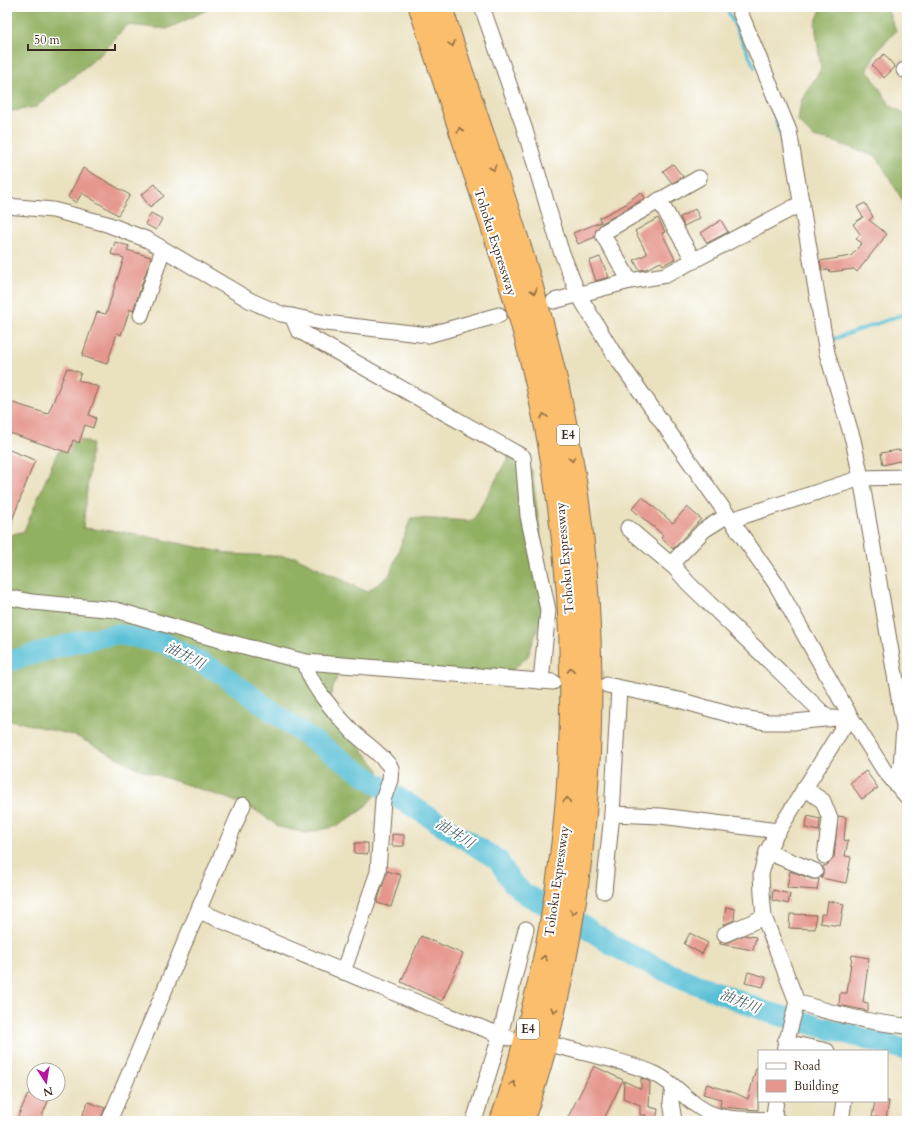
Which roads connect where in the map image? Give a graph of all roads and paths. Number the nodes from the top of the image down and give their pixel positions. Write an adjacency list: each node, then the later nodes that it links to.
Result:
1 (420, 7): 41 (highway, Tohoku Expressway / E4, one-way to 1)
2 (441, 7): 41 (highway, Tohoku Expressway / E4, one-way to 41)
3 (482, 7): 12 (street)
4 (738, 7): 7 (street)
5 (699, 178): 6 (street)
6 (659, 200): 10 (street); 11 (street)
7 (802, 203): 10 (street); 18 (street)
8 (7, 206): 9 (street)
9 (163, 249): 14 (street); 15 (street)
10 (694, 261): 11 (street)
11 (630, 281): 12 (street)
12 (578, 294): 13 (street); 19 (street)
13 (554, 302)
14 (141, 315)
15 (292, 316): 16 (street); 23 (street)
16 (499, 316)
17 (907, 477): 18 (street)
18 (861, 478): 19 (street); 26 (street)
19 (730, 517): 21 (street); 24 (street)
20 (628, 528): 21 (street)
21 (675, 568): 25 (street)
22 (7, 597): 23 (street)
23 (306, 662): 42 (street)
24 (850, 716): 25 (street); 27 (street); 28 (street)
25 (829, 719): 31 (street)
26 (905, 722): 27 (street)
27 (893, 781): 29 (street)
28 (804, 788): 32 (street); 34 (street)
29 (907, 797)
30 (243, 805): 37 (street)
31 (612, 814): 32 (street); 36 (street)
32 (778, 831): 33 (street)
33 (767, 852): 35 (street); 38 (street)
34 (825, 856)
35 (815, 871)
36 (604, 891)
37 (199, 911): 42 (street); 52 (street)
38 (764, 917): 40 (street); 43 (street)
39 (526, 929): 45 (street)
40 (725, 934)
41 (558, 940): 54 (highway, Tohoku Expressway / E4, one-way to 41); 55 (highway, Tohoku Expressway / E4, one-way to 55)
42 (343, 972): 45 (street)
43 (795, 1008): 44 (street); 46 (street)
44 (907, 1026)
45 (505, 1037): 53 (street)
46 (785, 1043): 48 (street)
47 (558, 1046): 49 (street)
48 (822, 1050)
49 (673, 1087): 56 (street); 57 (street)
50 (776, 1102): 57 (street)
51 (844, 1102): 58 (street)
52 (109, 1121)
53 (474, 1121)
54 (501, 1121)
55 (522, 1121)
56 (674, 1121)
57 (775, 1121)
58 (841, 1121)

